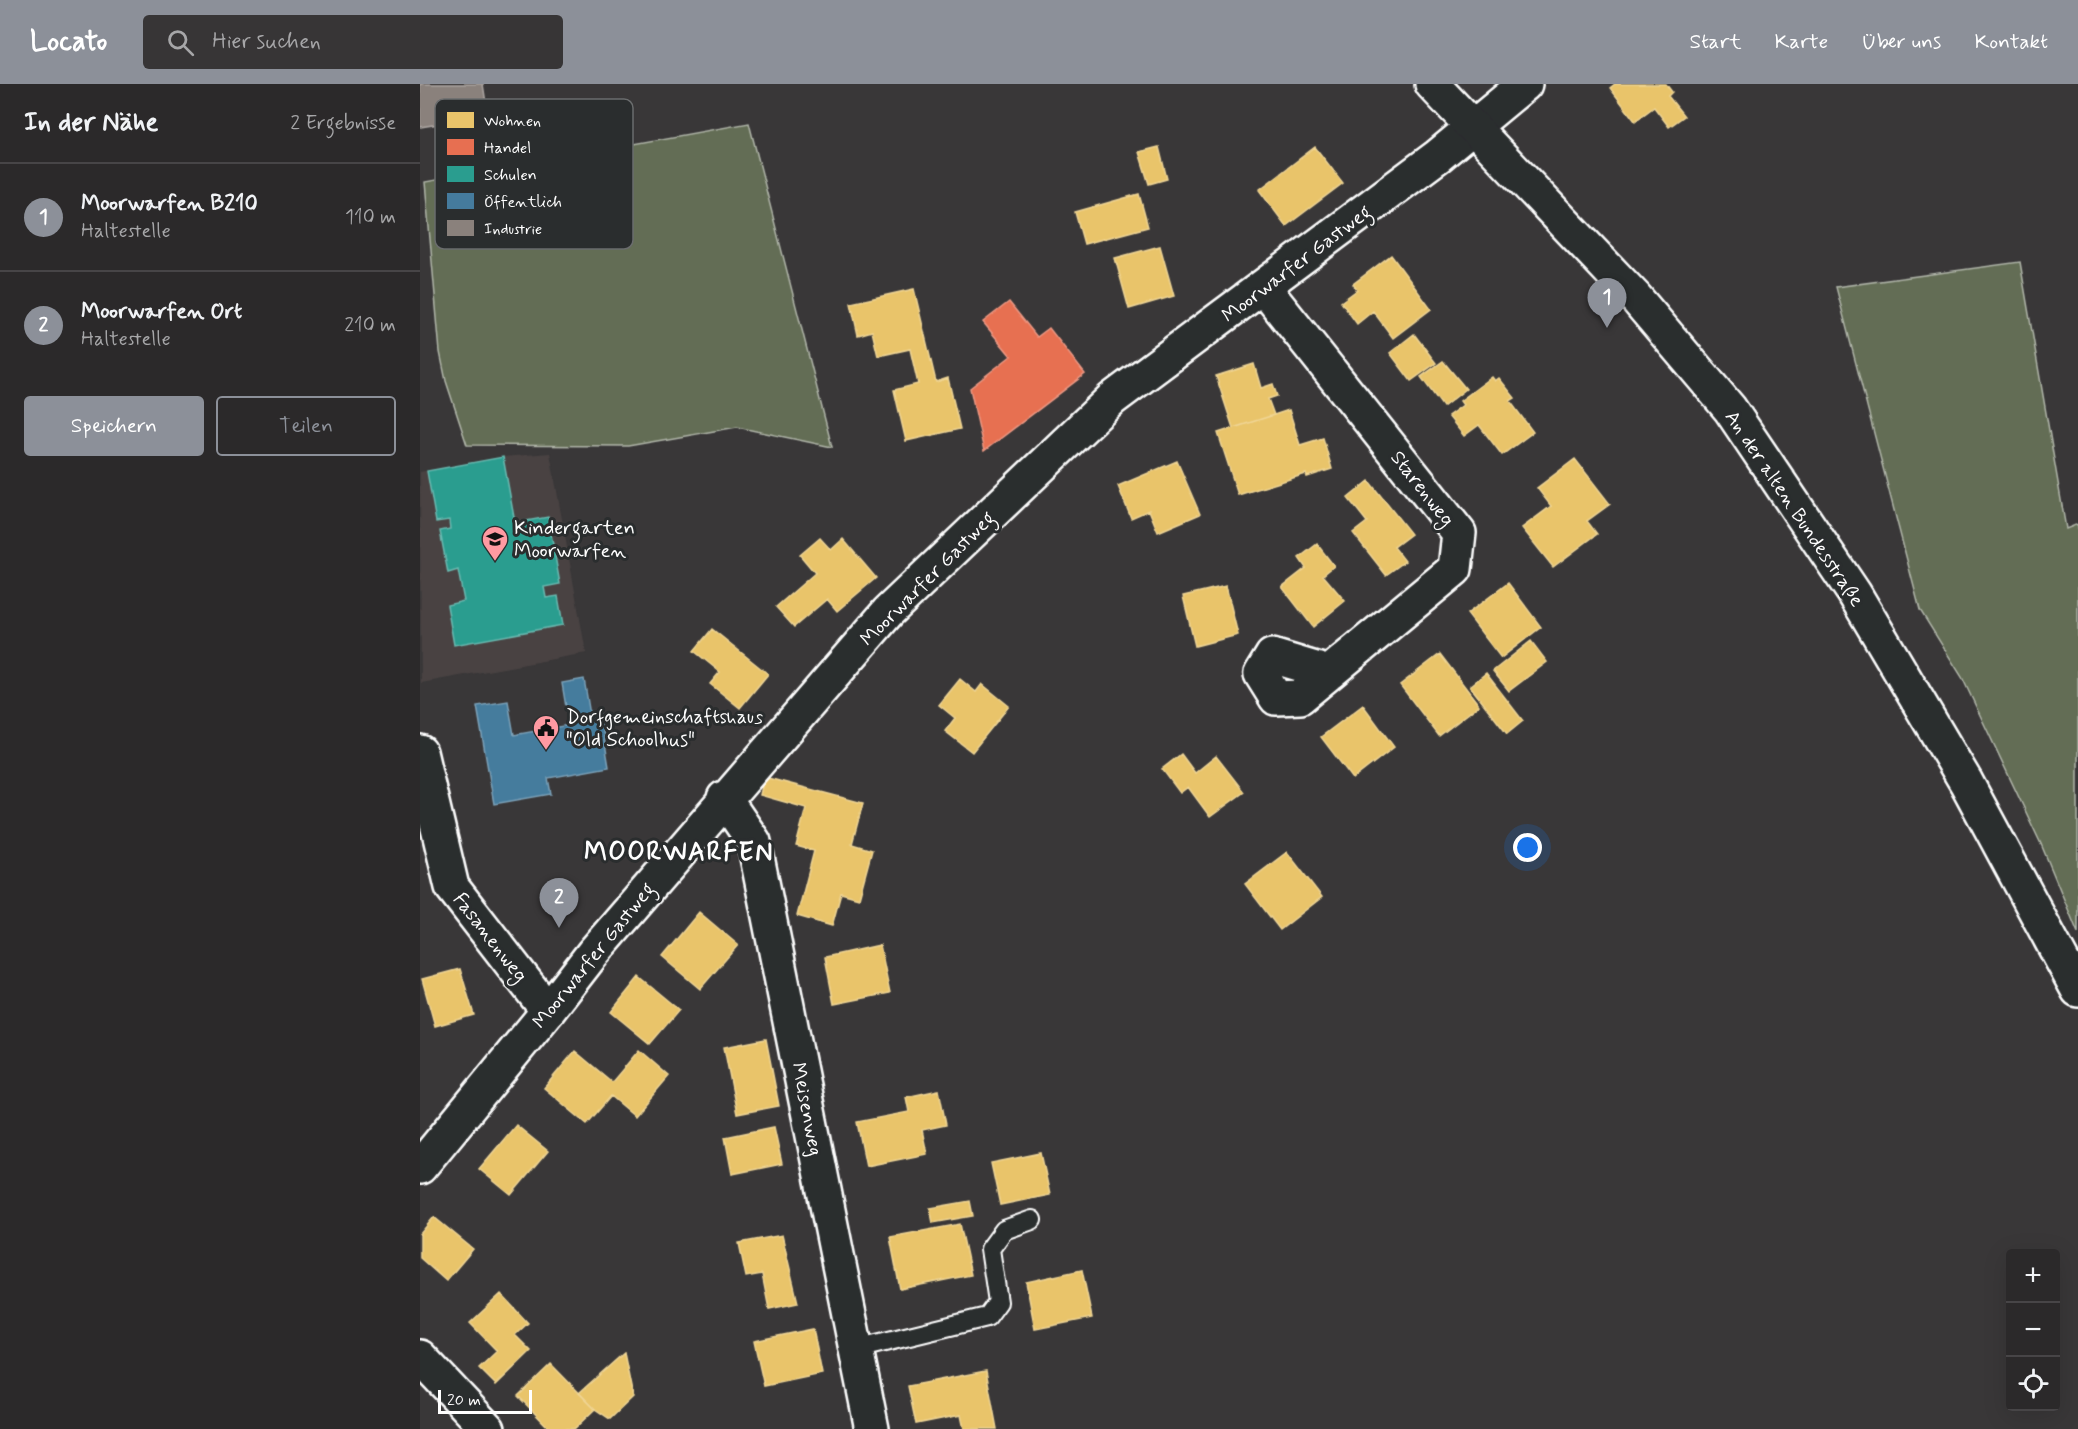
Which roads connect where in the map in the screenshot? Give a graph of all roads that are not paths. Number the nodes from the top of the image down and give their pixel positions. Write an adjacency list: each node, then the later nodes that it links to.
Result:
1 (1432, 84): 3 (street, An der alten Bundesstraße)
2 (1525, 84): 3 (street, Moorwarfer Gastweg)
3 (1474, 126): 4 (street, Moorwarfer Gastweg); 8 (street, An der alten Bundesstraße)
4 (1264, 288): 5 (street, Starenweg); 7 (street, Moorwarfer Gastweg)
5 (1329, 673)
6 (420, 752): 9 (street, Fasanenweg)
7 (724, 798): 9 (street, Moorwarfer Gastweg); 12 (street, Meisenweg)
8 (2076, 983)
9 (548, 1011): 10 (street, Moorwarfer Gastweg)
10 (420, 1167)
11 (1032, 1220): 12 (lane)
12 (856, 1349): 15 (street, Meisenweg)
13 (420, 1356): 14 (street)
14 (488, 1429)
15 (872, 1429)

